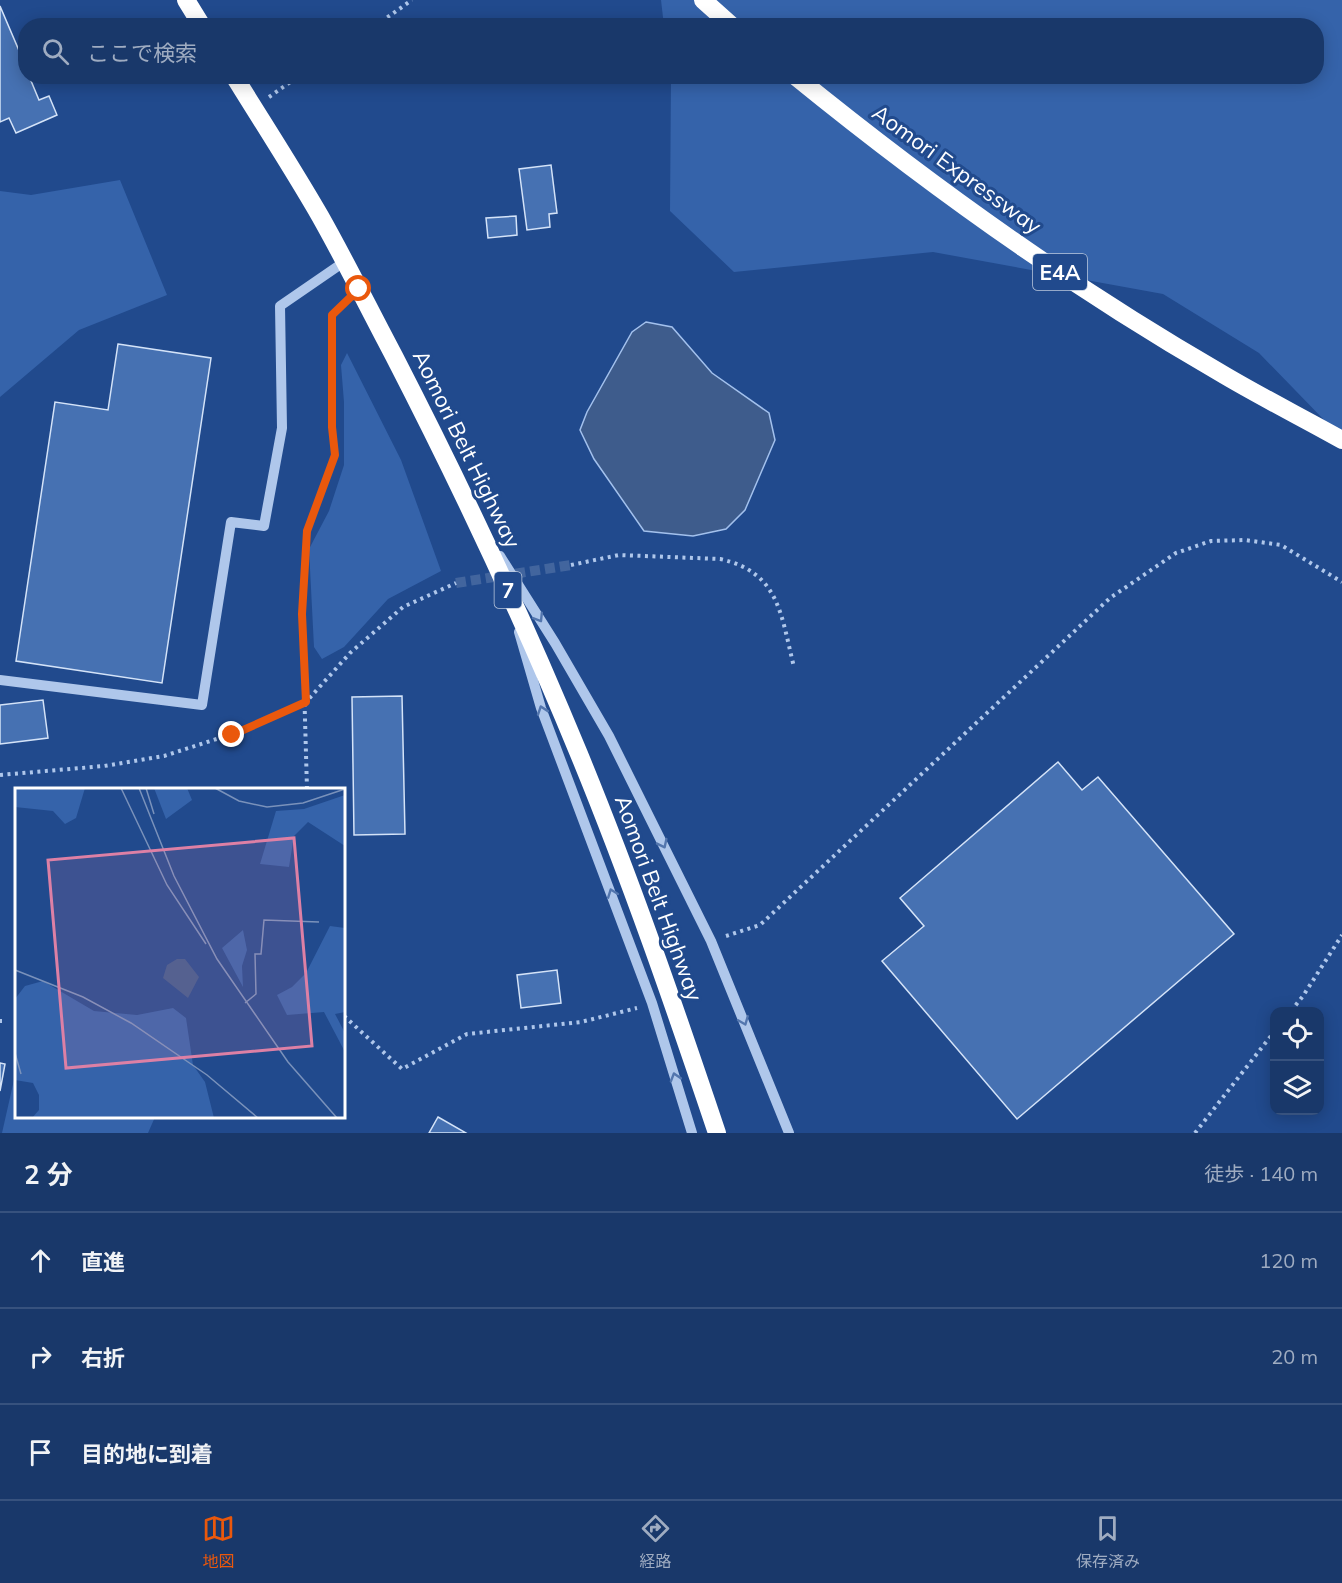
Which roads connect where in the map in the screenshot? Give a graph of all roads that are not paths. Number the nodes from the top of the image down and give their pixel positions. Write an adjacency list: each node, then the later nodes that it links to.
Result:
1 (186, 0): 3 (highway)
2 (703, 0): 4 (highway)
3 (197, 18)
4 (723, 18)
5 (239, 84): 7 (highway, Aomori Belt Highway / 7)
6 (805, 84): 8 (highway, Aomori Expressway / E4A)
7 (344, 262): 9 (highway, Aomori Belt Highway / 7); 11 (street)
8 (1342, 440)
9 (474, 515): 10 (highway, Aomori Belt Highway / 7); 14 (street, one-way to 14)
10 (503, 577): 12 (street, one-way to 10); 13 (highway, Aomori Belt Highway / 7)
11 (0, 680)
12 (692, 1133)
13 (717, 1133)
14 (789, 1133)

